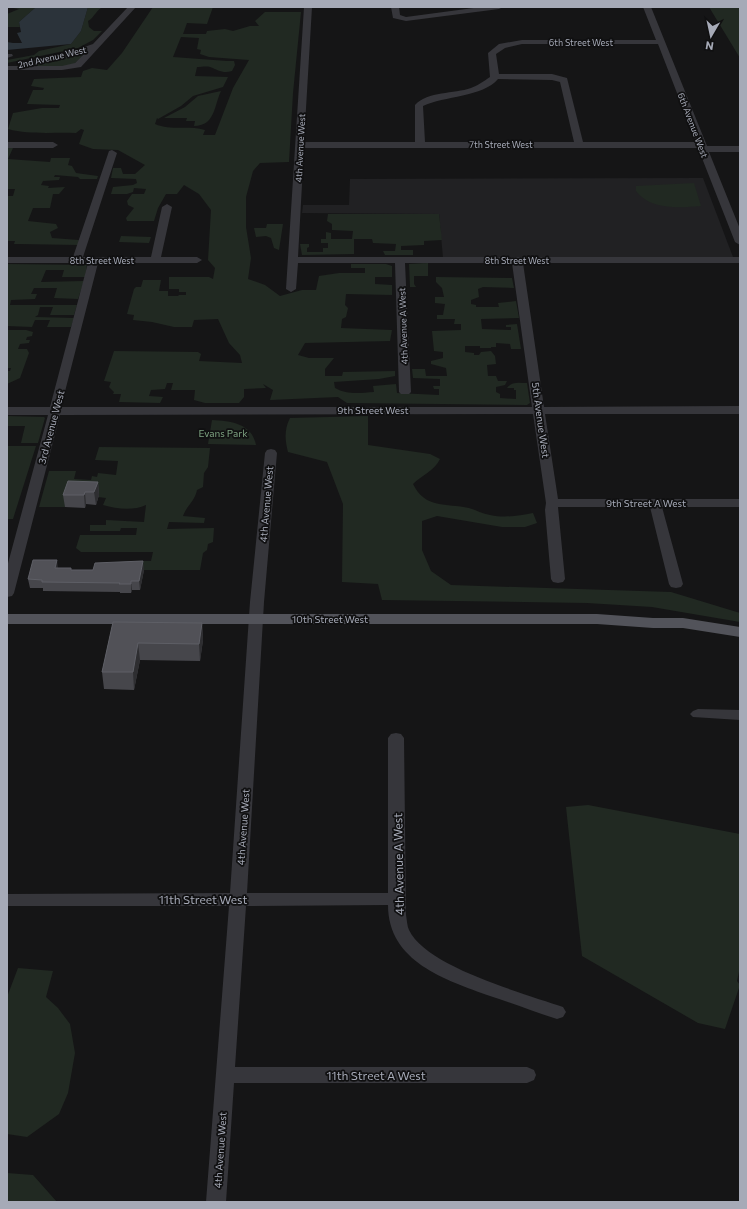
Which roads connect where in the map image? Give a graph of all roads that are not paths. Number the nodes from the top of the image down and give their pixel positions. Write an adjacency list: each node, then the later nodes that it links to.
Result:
1 (132, 7): 7 (street)
2 (308, 7): 14 (street, 4th Avenue West)
3 (395, 7): 4 (street)
4 (499, 7)
5 (647, 7): 6 (street, 6th Avenue West)
6 (661, 42): 9 (street, 6th Street West); 15 (street, 6th Avenue West)
7 (96, 45): 8 (street, 2nd Avenue West); 8 (street)
8 (7, 68)
9 (495, 76): 10 (street); 11 (street)
10 (420, 144): 11 (street, 7th Street West); 14 (street, 7th Street West)
11 (579, 144): 15 (street, 7th Street West)
12 (7, 145): 13 (street)
13 (53, 145)
14 (300, 145): 25 (street, 4th Avenue West)
15 (702, 147): 16 (street, 7th Street West); 19 (street, 6th Avenue West)
16 (740, 149)
17 (112, 153): 21 (street)
18 (166, 207): 23 (street)
19 (740, 242)
20 (7, 260): 21 (street, 8th Street West)
21 (77, 260): 22 (street, 8th Street West)
22 (94, 260): 23 (street, 8th Street West); 34 (street, 3rd Avenue West)
23 (156, 260): 24 (street, 8th Street West)
24 (197, 260)
25 (294, 260): 26 (street, 8th Street West); 29 (street, 4th Avenue West)
26 (400, 260): 27 (street, 8th Street West); 30 (street, 4th Avenue A West)
27 (517, 260): 28 (street, 8th Street West); 31 (street, 5th Avenue West)
28 (740, 260)
29 (291, 289)
30 (405, 392)
31 (540, 410): 32 (street, 9th Street West); 34 (street, 9th Street West); 36 (street, 5th Avenue West)
32 (740, 410)
33 (7, 411): 34 (street, 9th Street West)
34 (56, 411): 41 (street, 3rd Avenue West)
35 (271, 453): 43 (street, 4th Avenue West)
36 (552, 503): 37 (street, 9th Street A West); 39 (street, 5th Avenue West)
37 (655, 503): 38 (street, 9th Street A West); 40 (street)
38 (740, 503)
39 (558, 579)
40 (676, 584)
41 (7, 593)
42 (7, 619): 43 (main road, 10th Street West)
43 (256, 619): 44 (main road, 10th Street West); 50 (street, 4th Avenue West)
44 (653, 623): 45 (main road, 10th Street West); 46 (main road, 10th Street West)
45 (740, 632)
46 (740, 643)
47 (698, 714): 48 (street)
48 (740, 715)
49 (396, 738): 51 (street, 4th Avenue A West)
50 (238, 899): 51 (street, 11th Street West); 52 (street, 11th Street West); 55 (street, 4th Avenue West)
51 (398, 899): 53 (street, 4th Avenue A West)
52 (7, 900)
53 (557, 1012)
54 (527, 1074): 55 (street, 11th Street A West)
55 (225, 1075): 56 (street, 4th Avenue West)
56 (216, 1202)

